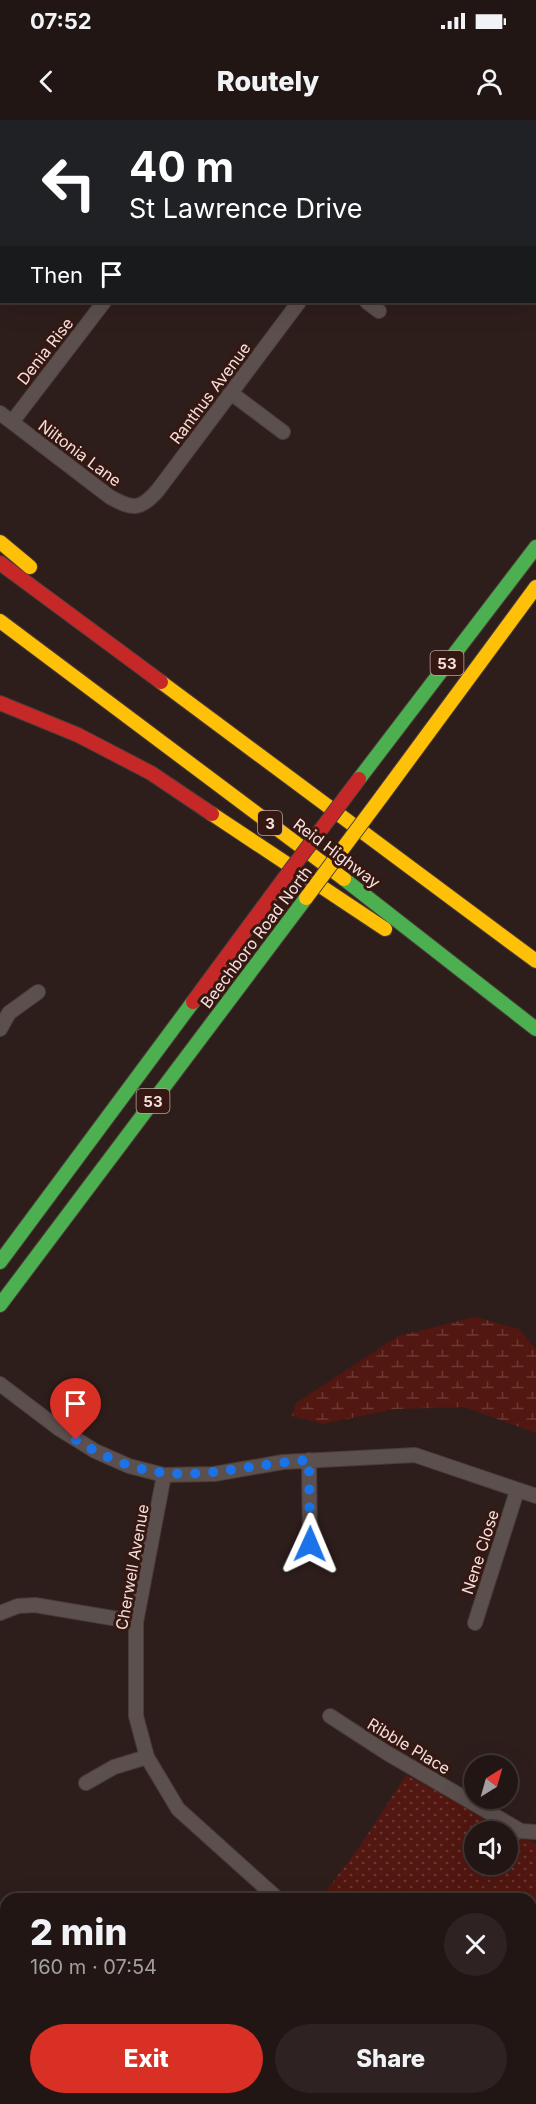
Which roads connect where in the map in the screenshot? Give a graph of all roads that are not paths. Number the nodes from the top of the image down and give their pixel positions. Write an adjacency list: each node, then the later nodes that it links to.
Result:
1 (103, 303): 7 (street, Denia Rise)
2 (298, 303): 5 (street, Ranthus Avenue)
3 (368, 303): 4 (street)
4 (379, 311)
5 (231, 393): 8 (street); 9 (street, Ranthus Avenue)
6 (0, 413): 7 (street, Niltonia Lane)
7 (12, 422): 9 (street, Niltonia Lane)
8 (283, 432)
9 (146, 504)
10 (0, 542): 16 (main road)
11 (536, 547): 22 (main road, Beechboro Road North / 53, bridge)
12 (0, 562): 16 (main road, Reid Highway)
13 (536, 587): 23 (main road, Beechboro Road North / 53, bridge)
14 (0, 621): 20 (main road, Reid Highway / 3)
15 (0, 703): 21 (main road)
16 (241, 742): 17 (main road, Reid Highway)
17 (536, 961)
18 (38, 992): 19 (street)
19 (0, 1029)
20 (536, 1029)
21 (536, 1036)
22 (0, 1262)
23 (0, 1305)
24 (0, 1384): 26 (street)
25 (309, 1460): 26 (street); 27 (street); 29 (street)
26 (164, 1475): 31 (street, Cherwell Avenue)
27 (517, 1491): 28 (street); 32 (street, Nene Close)
28 (536, 1496)
29 (310, 1544)
30 (0, 1613): 31 (street)
31 (136, 1622): 34 (street, Cherwell Avenue)
32 (475, 1623)
33 (330, 1716): 36 (street, Ribble Place)
34 (147, 1757): 35 (street); 37 (street, Cherwell Avenue)
35 (86, 1783)
36 (536, 1832)
37 (268, 1893)

